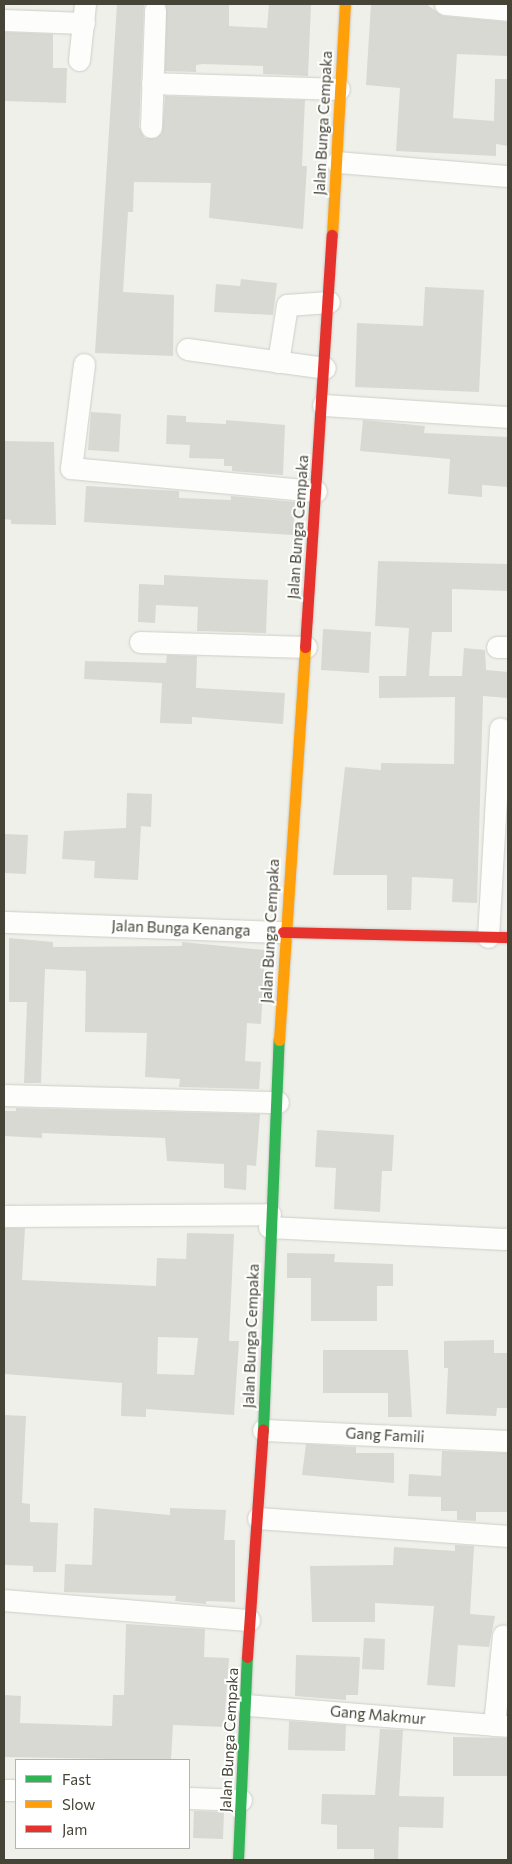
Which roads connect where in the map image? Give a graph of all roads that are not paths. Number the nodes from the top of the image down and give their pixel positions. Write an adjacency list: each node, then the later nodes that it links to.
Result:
1 (345, 4): 9 (street, Jalan Bunga Cempaka)
2 (445, 4): 4 (street)
3 (155, 10): 8 (street)
4 (508, 10)
5 (84, 13): 6 (street); 7 (street)
6 (4, 20)
7 (80, 60)
8 (152, 83): 9 (street); 10 (street)
9 (340, 89): 11 (street, Jalan Bunga Cempaka)
10 (150, 127)
11 (337, 162): 12 (street); 13 (street, Jalan Bunga Cempaka)
12 (508, 176)
13 (329, 302): 15 (street); 17 (street, Jalan Bunga Cempaka)
14 (187, 349): 15 (street)
15 (278, 362): 17 (street)
16 (84, 364): 20 (street)
17 (325, 368): 18 (street, Jalan Bunga Cempaka)
18 (323, 405): 19 (street); 20 (street, Jalan Bunga Cempaka)
19 (508, 417)
20 (316, 491): 22 (street, Jalan Bunga Cempaka)
21 (140, 642): 22 (street)
22 (306, 647): 25 (street, Jalan Bunga Cempaka)
23 (500, 728): 26 (street)
24 (4, 922): 25 (street, Jalan Bunga Kenanga)
25 (283, 932): 26 (street, Jalan Bunga Kenanga); 28 (street, Jalan Bunga Cempaka)
26 (498, 937)
27 (4, 1095): 28 (street)
28 (278, 1102): 30 (street, Jalan Bunga Cempaka)
29 (4, 1216): 30 (street)
30 (269, 1221): 31 (street); 32 (street, Jalan Bunga Cempaka)
31 (508, 1239)
32 (263, 1430): 33 (street, Gang Famili); 34 (street, Jalan Bunga Cempaka)
33 (508, 1441)
34 (258, 1518): 35 (street); 37 (street, Jalan Bunga Cempaka)
35 (508, 1536)
36 (4, 1600): 37 (street)
37 (249, 1620): 39 (street, Jalan Bunga Cempaka)
38 (503, 1635): 40 (street)
39 (247, 1705): 40 (street, Gang Makmur); 42 (street, Jalan Bunga Cempaka)
40 (501, 1725)
41 (190, 1798): 42 (street)
42 (241, 1800): 43 (street, Jalan Bunga Cempaka)
43 (238, 1860)

